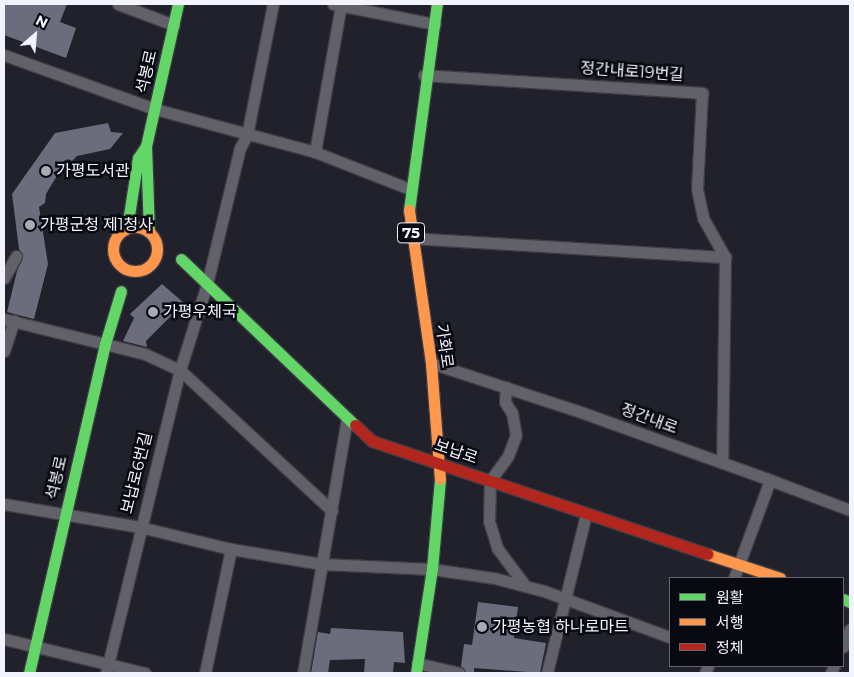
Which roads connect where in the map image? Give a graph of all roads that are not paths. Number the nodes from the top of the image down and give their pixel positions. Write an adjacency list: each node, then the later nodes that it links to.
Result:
1 (178, 4): 7 (main road, 석봉로)
2 (273, 4): 11 (street, 보납로6번길)
3 (437, 4): 6 (main road, 가화로 / 75)
4 (115, 5): 7 (street)
5 (337, 5): 6 (street); 13 (street)
6 (435, 24): 9 (main road, 가화로 / 75)
7 (174, 25): 10 (main road, 석봉로)
8 (4, 55): 10 (street)
9 (424, 75): 14 (main road, 가화로 / 75); 22 (street, 정간내로19번길)
10 (155, 109): 11 (street); 12 (main road, 석봉로)
11 (247, 135): 13 (street); 25 (street, 보납로6번길)
12 (146, 146): 15 (main road); 16 (main road)
13 (315, 152): 14 (street)
14 (410, 189): 17 (main road, 가화로 / 75)
15 (127, 228): 16 (main road); 18 (main road)
16 (151, 234): 19 (main road, 보납로); 20 (main road)
17 (412, 238): 22 (street); 30 (main road, 가화로 / 75)
18 (113, 254): 23 (main road); 26 (main road)
19 (174, 254): 20 (main road); 25 (main road, 보납로)
20 (156, 255): 23 (main road)
21 (16, 256): 24 (street)
22 (725, 257): 35 (street)
23 (143, 270): 26 (main road)
24 (4, 278)
25 (207, 284): 31 (street, 보납로6번길); 33 (main road, 보납로)
26 (121, 291): 28 (main road, 석봉로)
27 (9, 320): 28 (street); 29 (street)
28 (105, 344): 31 (street); 42 (main road, 석봉로)
29 (4, 351)
30 (431, 363): 32 (street, 정간내로); 34 (main road, 가화로 / 75)
31 (180, 370): 40 (street); 43 (street, 보납로6번길)
32 (506, 387): 35 (street, 정간내로); 37 (street)
33 (347, 418): 34 (main road, 보납로); 40 (street)
34 (439, 463): 37 (main road, 보납로); 47 (main road, 가화로 / 75)
35 (722, 463): 36 (street, 정간내로)
36 (770, 480): 39 (street, 정간내로); 46 (street)
37 (490, 481): 41 (main road, 보납로); 50 (street)
38 (4, 504): 42 (street)
39 (850, 510)
40 (332, 511): 45 (street)
41 (586, 514): 46 (main road, 보납로); 51 (street)
42 (65, 516): 43 (street); 56 (main road, 석봉로)
43 (140, 527): 44 (street); 58 (street, 보납로6번길)
44 (231, 550): 45 (street); 61 (street)
45 (322, 564): 47 (street); 62 (street)
46 (738, 564): 48 (street); 49 (main road, 보납로)
47 (432, 569): 50 (street); 57 (main road, 가화로 / 75)
48 (734, 577)
49 (777, 577)
50 (524, 584): 51 (street)
51 (564, 598): 53 (street); 64 (street)
52 (850, 630): 55 (street)
53 (669, 637)
54 (4, 639): 56 (street)
55 (844, 645)
56 (35, 647): 58 (street); 59 (main road, 석봉로)
57 (416, 668): 63 (street)
58 (107, 669): 60 (street)
59 (29, 673)
60 (145, 673)
61 (204, 673)
62 (303, 673)
63 (459, 673)
64 (547, 673)

